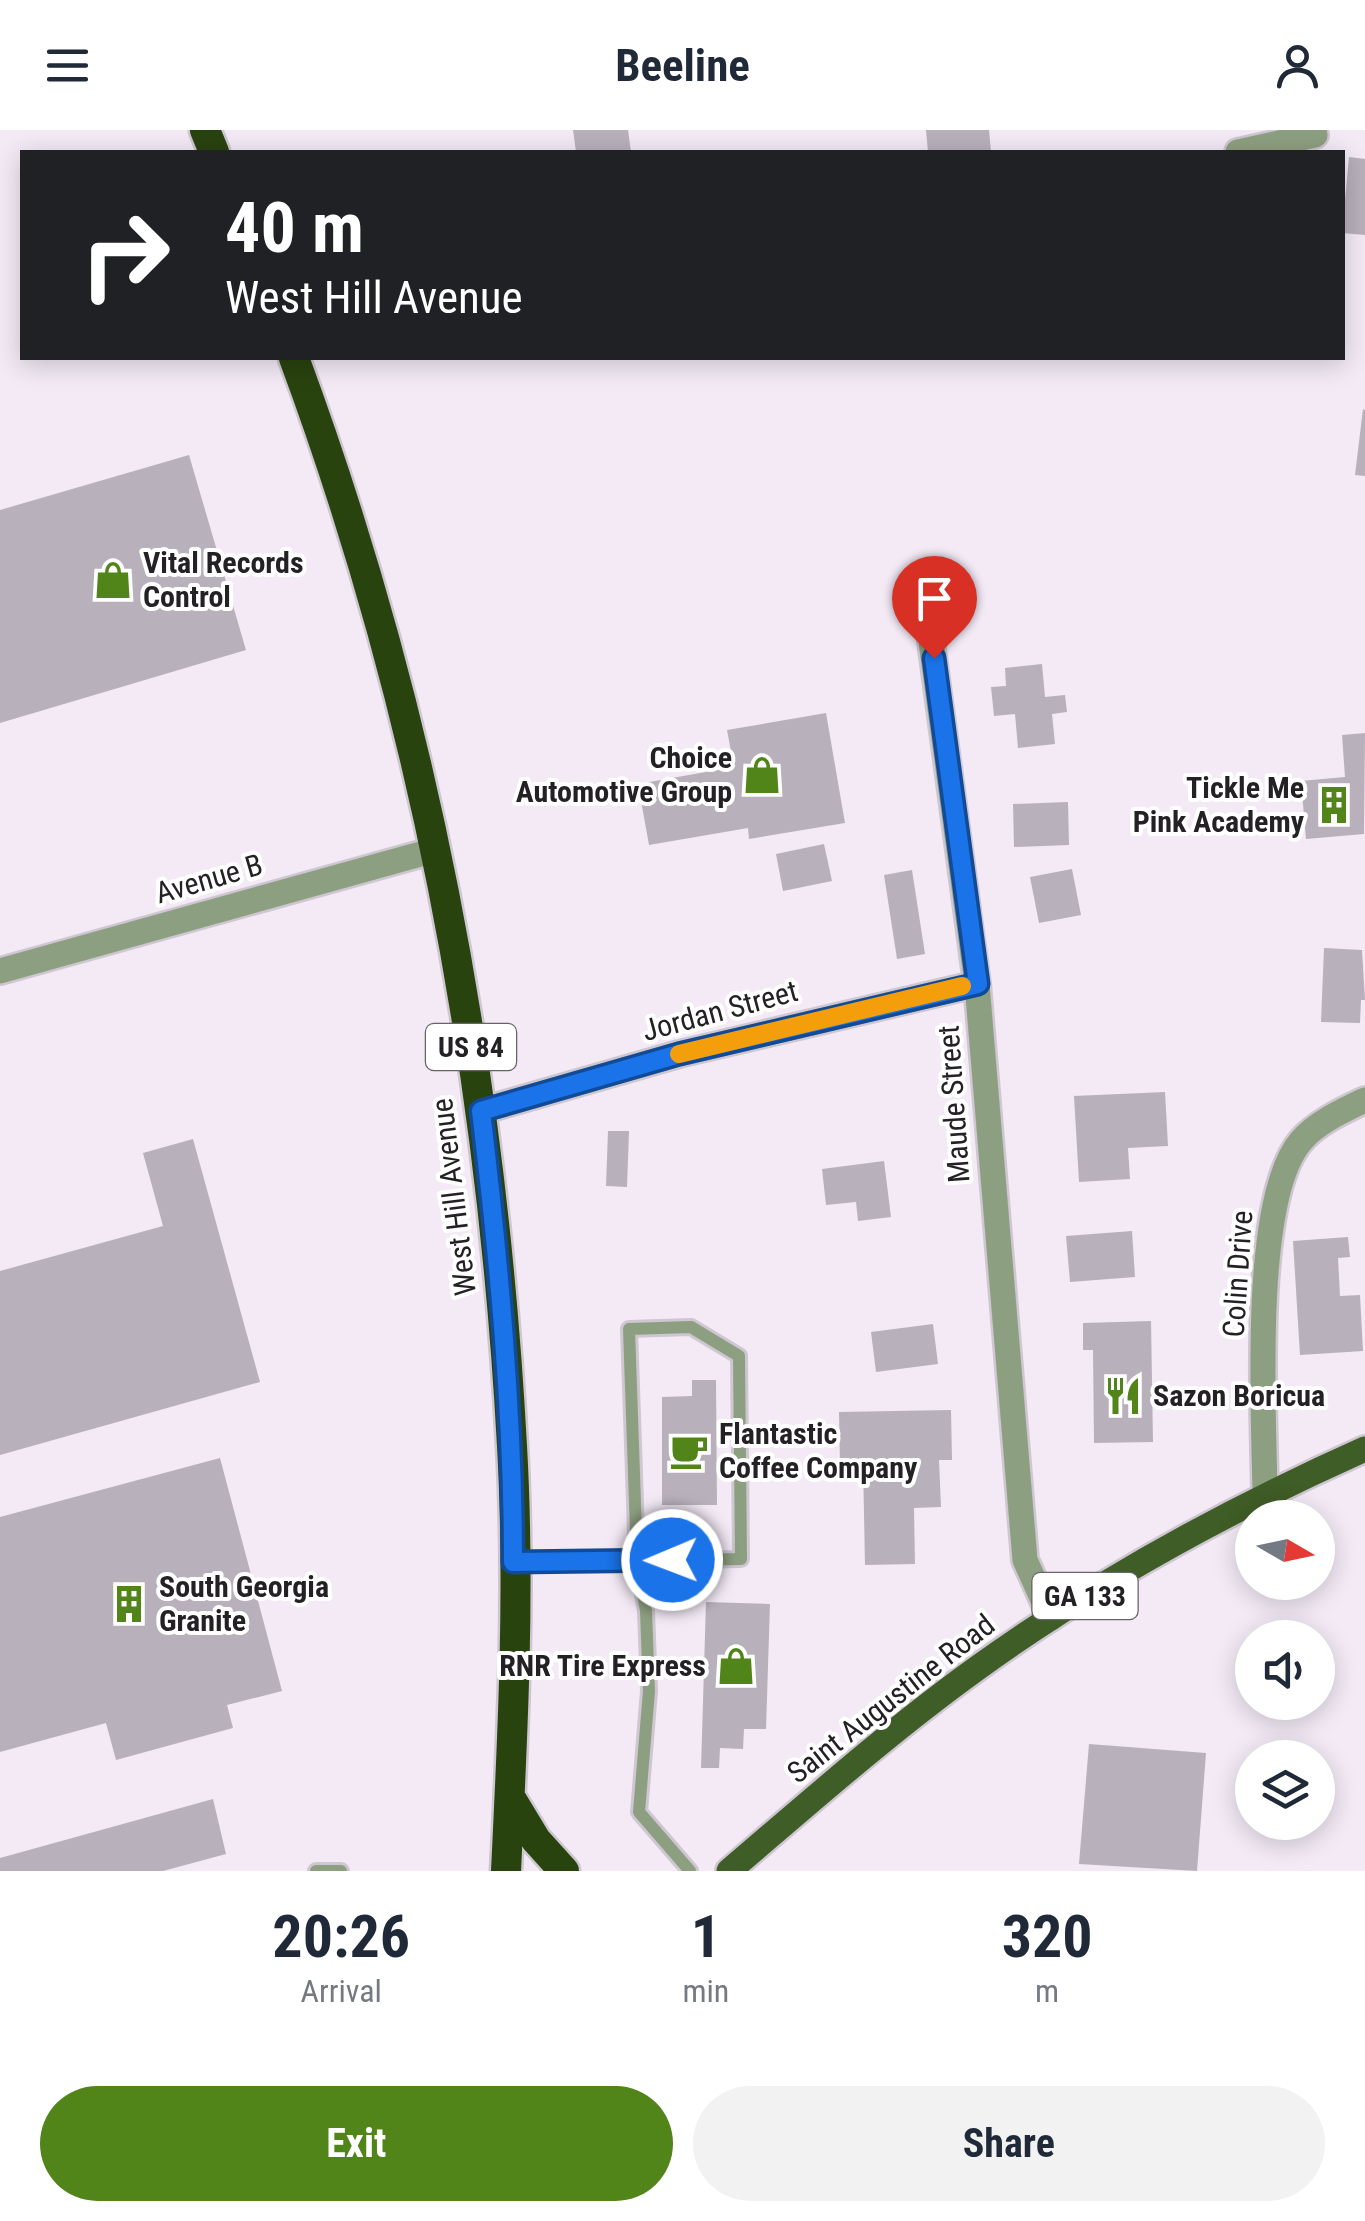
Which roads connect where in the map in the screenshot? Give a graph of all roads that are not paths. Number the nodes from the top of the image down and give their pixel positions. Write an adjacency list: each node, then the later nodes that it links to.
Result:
1 (1315, 135): 2 (street)
2 (1247, 150)
3 (295, 360): 5 (highway, West Hill Avenue / US 84)
4 (923, 582): 7 (street, Maude Street)
5 (434, 850): 6 (street, Avenue B); 9 (highway, West Hill Avenue / US 84)
6 (0, 971)
7 (978, 984): 9 (street, Jordan Street); 14 (street, Maude Street)
8 (1365, 1100): 11 (street, Colin Drive)
9 (481, 1111): 13 (highway, West Hill Avenue / US 84)
10 (1365, 1449): 11 (main road, Saint Augustine Road / GA 133)
11 (1265, 1494): 14 (main road, Saint Augustine Road / GA 133)
12 (637, 1561): 12 (lane); 13 (lane); 20 (lane)
13 (513, 1562): 15 (highway, West Hill Avenue / US 84)
14 (1051, 1618): 21 (main road, Saint Augustine Road / GA 133)
15 (510, 1797): 18 (highway, West Hill Avenue / US 84); 19 (highway)
16 (316, 1871): 17 (lane)
17 (342, 1871)
18 (506, 1871)
19 (564, 1871)
20 (690, 1871)
21 (729, 1871)

